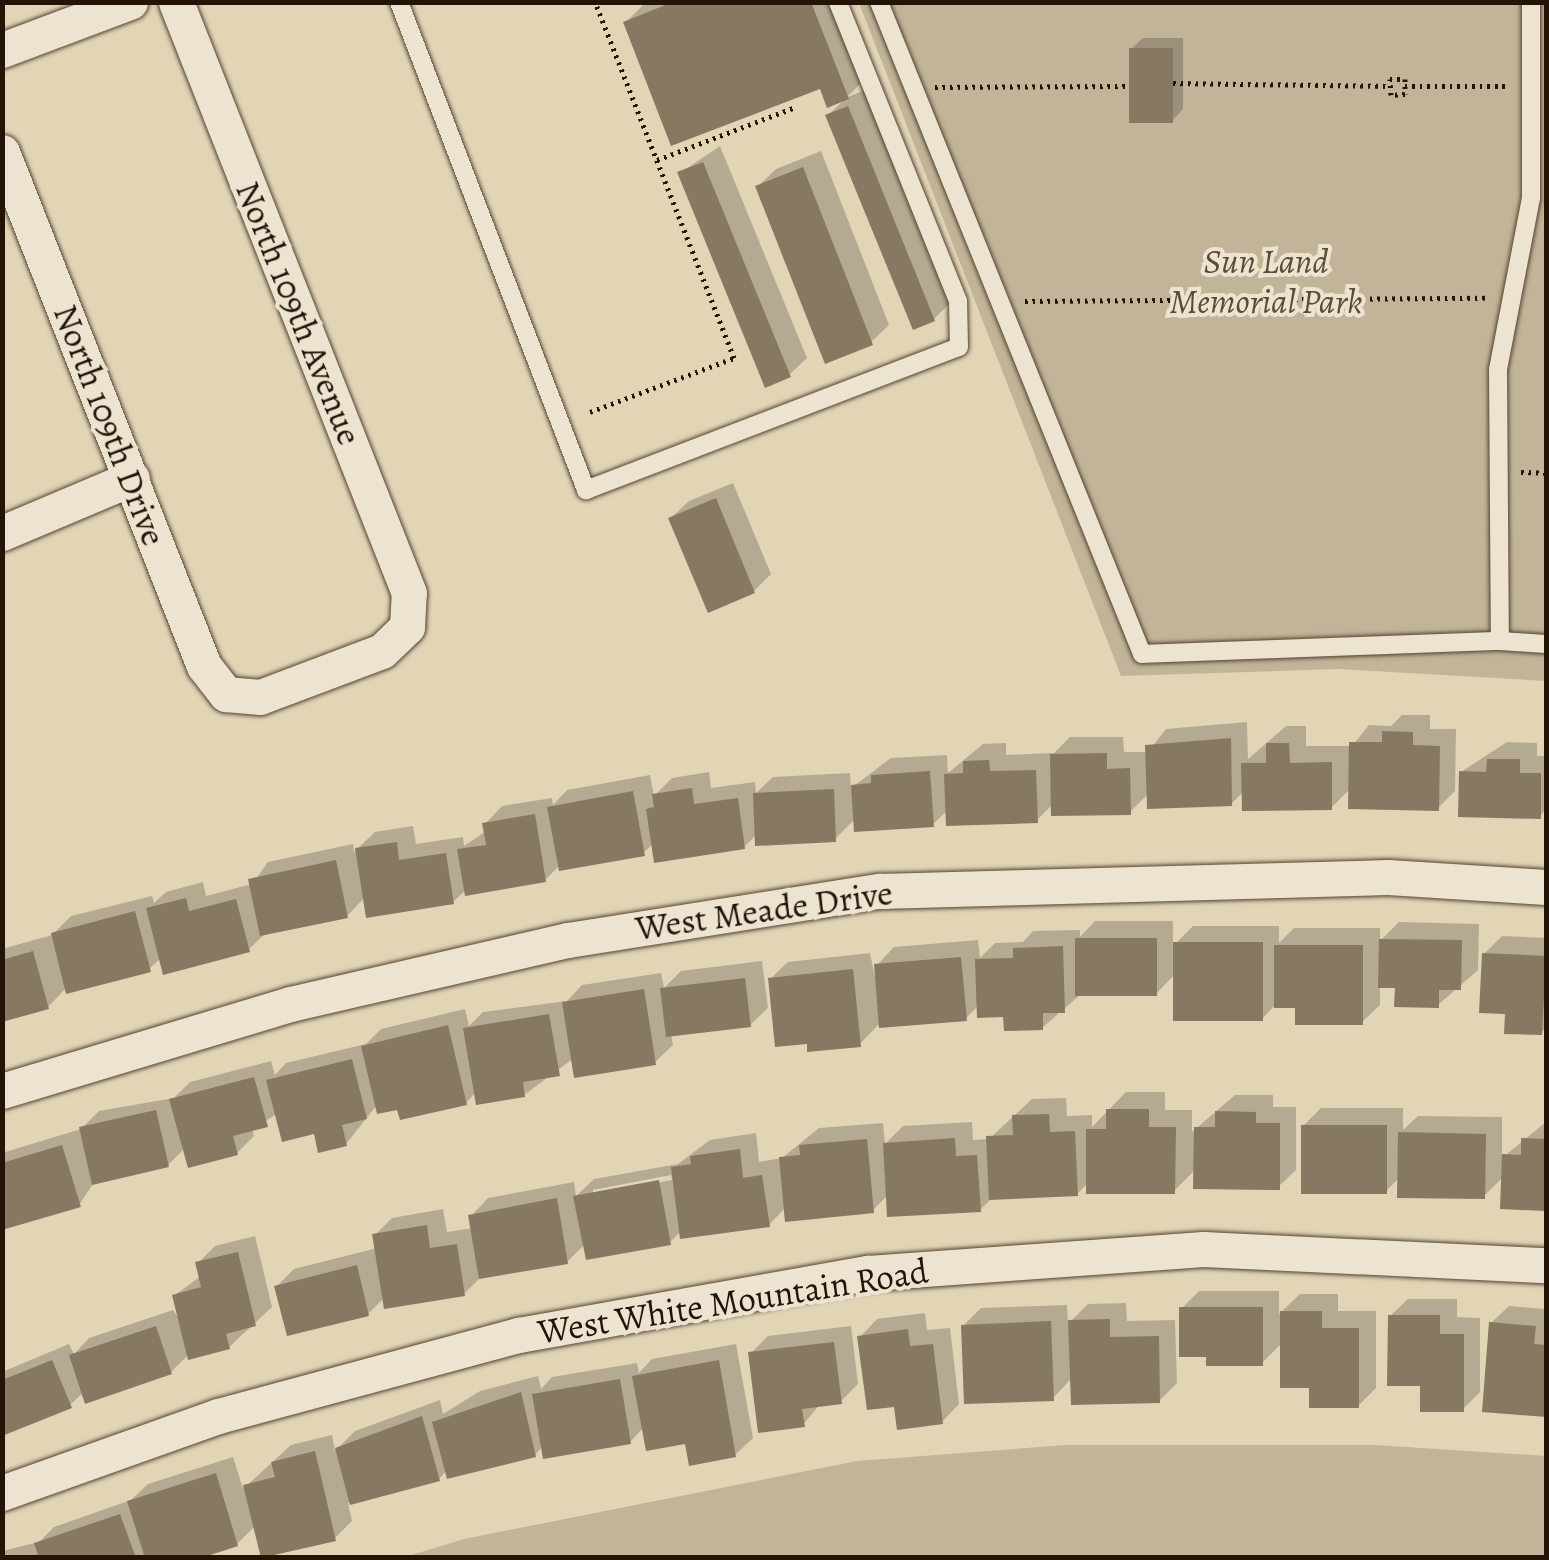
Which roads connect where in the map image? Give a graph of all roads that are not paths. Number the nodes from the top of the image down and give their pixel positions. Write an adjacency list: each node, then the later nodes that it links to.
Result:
1 (130, 2): 7 (street)
2 (176, 2): 13 (street, North 109th Avenue)
3 (400, 2): 4 (lane)
4 (838, 2)
5 (879, 2): 11 (lane)
6 (1531, 2): 11 (lane)
7 (2, 50)
8 (2, 152): 9 (street, North 109th Drive)
9 (132, 478): 10 (street); 13 (street, North 109th Drive)
10 (2, 534)
11 (1500, 641): 12 (lane)
12 (1546, 644)
13 (226, 694)
14 (1546, 887): 15 (street, West Meade Drive)
15 (2, 1091)
16 (1546, 1264): 17 (street, West White Mountain Road)
17 (2, 1493)

